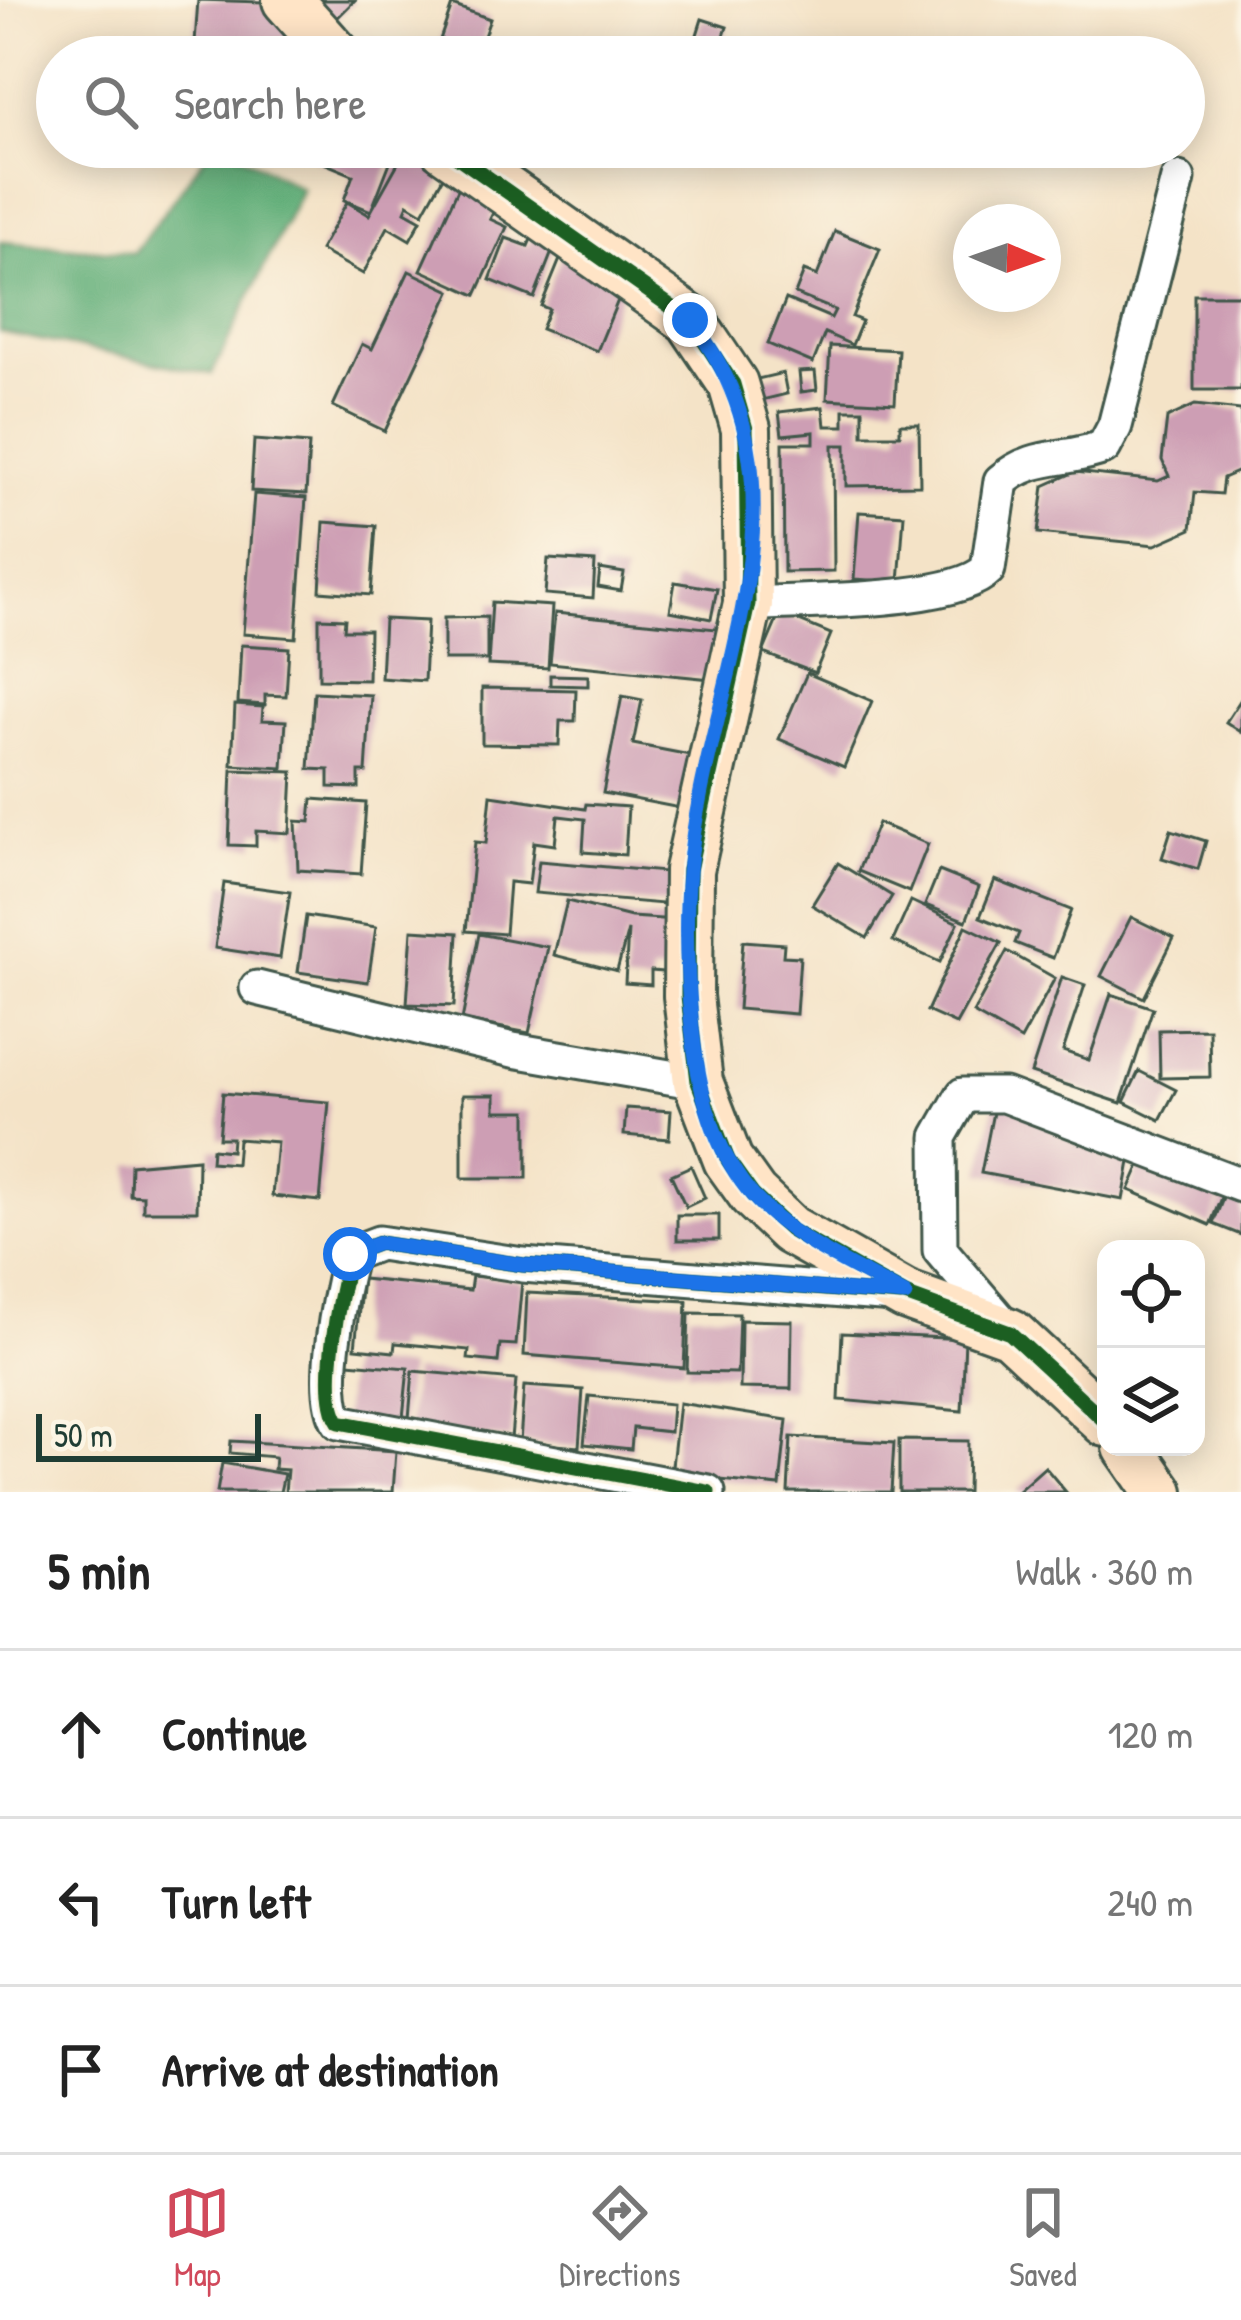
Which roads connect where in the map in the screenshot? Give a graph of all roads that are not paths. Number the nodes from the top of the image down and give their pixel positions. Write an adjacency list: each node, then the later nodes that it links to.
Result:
1 (287, 0): 2 (street)
2 (319, 36)
3 (474, 168): 5 (street)
4 (1178, 179): 5 (street)
5 (748, 604): 7 (street)
6 (257, 988): 7 (street)
7 (698, 1082): 9 (street)
8 (1241, 1185): 10 (street)
9 (905, 1295): 10 (street); 13 (street)
10 (1010, 1333): 11 (street)
11 (1097, 1414)
12 (1134, 1456): 14 (street)
13 (708, 1492)
14 (1159, 1492)

